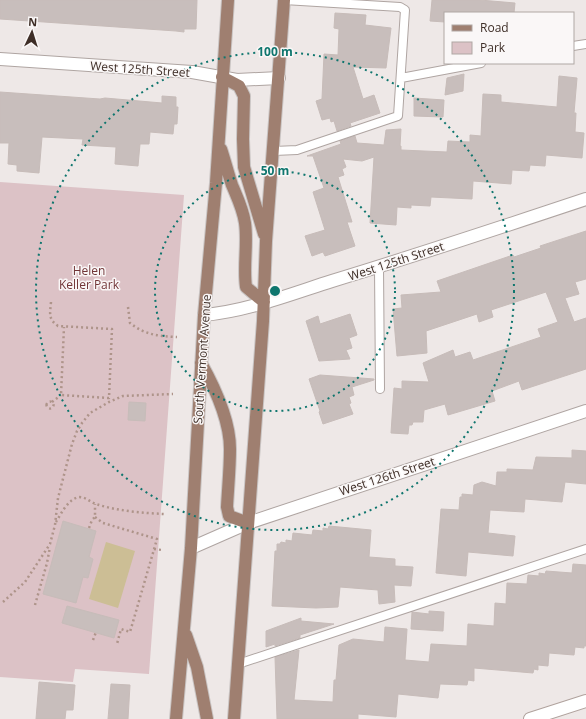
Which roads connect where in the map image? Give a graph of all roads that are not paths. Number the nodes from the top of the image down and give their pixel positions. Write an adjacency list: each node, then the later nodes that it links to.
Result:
1 (228, 0): 7 (main road, South Vermont Avenue)
2 (284, 0): 8 (main road); 9 (lane)
3 (586, 44): 4 (lane)
4 (574, 46)
5 (0, 58): 7 (street, West 125th Street)
6 (476, 64): 9 (lane)
7 (222, 77): 8 (street, West 125th Street); 10 (main road, South Vermont Avenue); 13 (main road)
8 (279, 78): 11 (main road)
9 (401, 78): 11 (lane)
10 (219, 142): 15 (main road); 16 (main road, South Vermont Avenue)
11 (274, 151): 13 (main road)
12 (586, 199): 14 (street, West 125th Street)
13 (266, 241): 15 (main road)
14 (379, 267): 15 (street, West 125th Street); 18 (lane)
15 (264, 302): 16 (street, West 125th Street); 20 (main road)
16 (204, 315): 17 (main road, South Vermont Avenue)
17 (201, 363): 20 (main road); 21 (main road, South Vermont Avenue)
18 (380, 389)
19 (586, 411): 20 (street, West 126th Street)
20 (248, 523): 21 (street, West 126th Street); 24 (main road)
21 (190, 548): 23 (main road, South Vermont Avenue)
22 (586, 548): 24 (lane)
23 (185, 630): 26 (main road, South Vermont Avenue); 27 (main road)
24 (238, 664): 28 (main road)
25 (586, 700): 29 (street)
26 (176, 719)
27 (207, 719)
28 (234, 719)
29 (530, 719)

